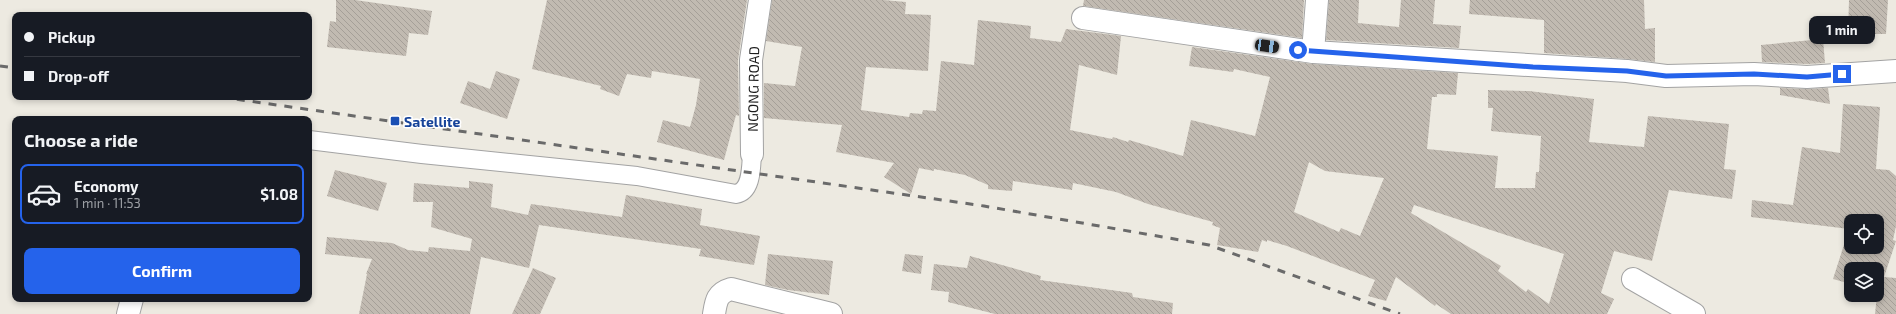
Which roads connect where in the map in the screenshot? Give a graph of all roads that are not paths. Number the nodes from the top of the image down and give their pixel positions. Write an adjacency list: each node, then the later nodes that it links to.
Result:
1 (760, 0): 7 (street, NGONG ROAD)
2 (1317, 0): 4 (street)
3 (1083, 18): 4 (street)
4 (1314, 52): 5 (street)
5 (1896, 71)
6 (312, 140): 7 (street)
7 (752, 154)
8 (1633, 279): 13 (street)
9 (131, 302): 10 (street)
10 (128, 314)
11 (714, 314): 12 (street)
12 (831, 314)
13 (1694, 314)

